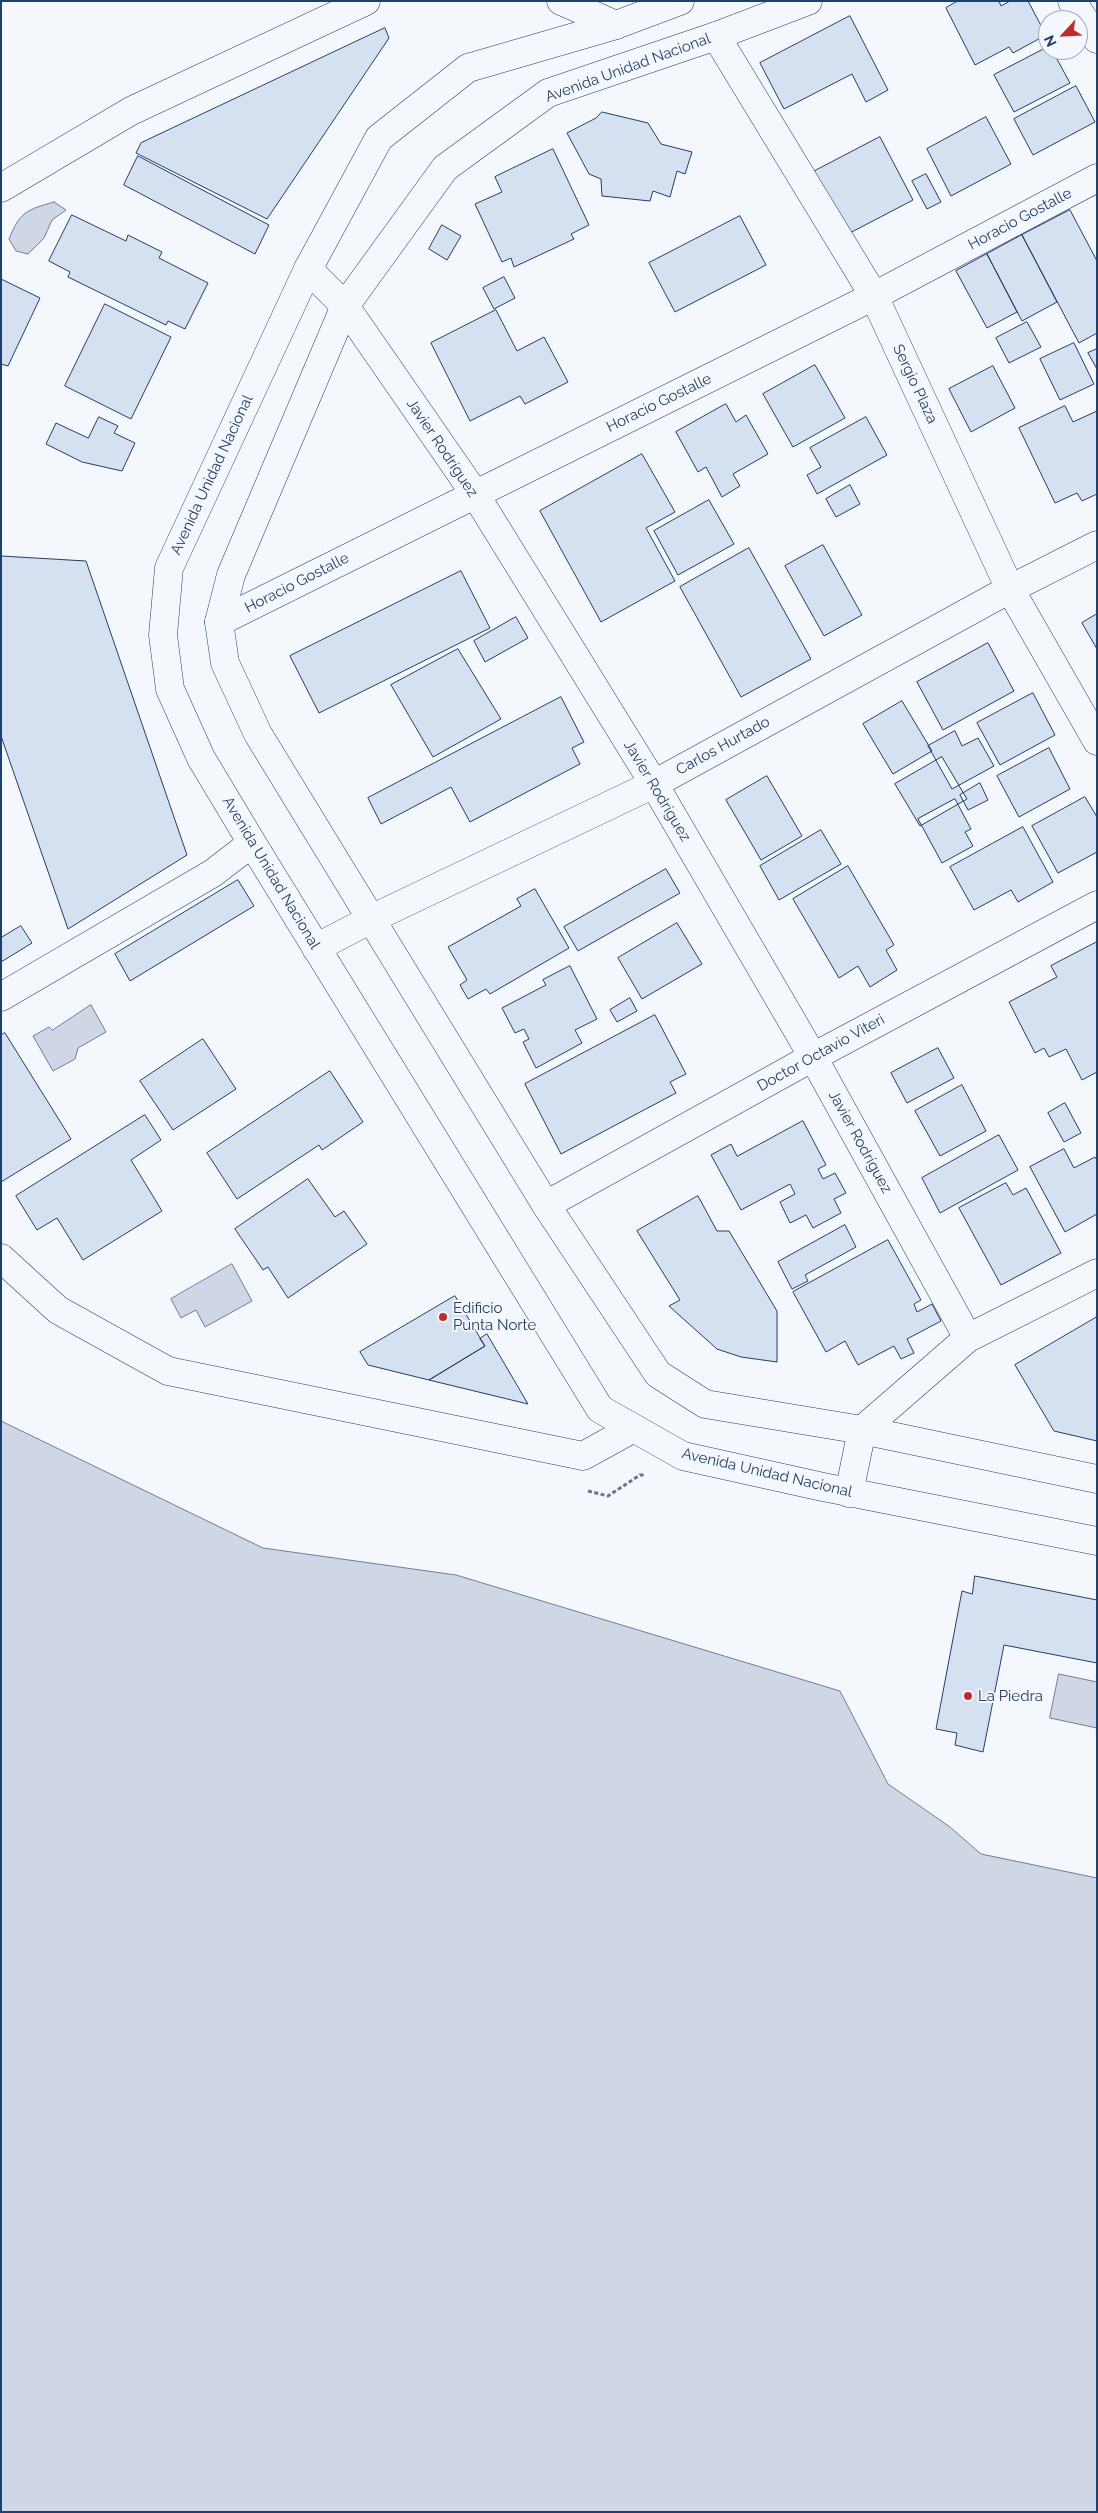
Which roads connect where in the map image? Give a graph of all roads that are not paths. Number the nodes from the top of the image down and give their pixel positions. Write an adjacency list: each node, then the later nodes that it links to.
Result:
1 (366, 1): 10 (street)
2 (562, 1): 6 (street)
3 (680, 1): 6 (street, Avenida Unidad Nacional)
4 (808, 1): 7 (street, Avenida Unidad Nacional)
5 (1072, 1): 8 (street)
6 (616, 26): 11 (street, Avenida Unidad Nacional)
7 (716, 36): 12 (street, Sergio Plaza); 13 (street, Avenida Unidad Nacional)
8 (1097, 39)
9 (1097, 178): 12 (street, Horacio Gostalle)
10 (1, 188)
11 (308, 269): 13 (street, Javier Rodríguez); 20 (street, Avenida Unidad Nacional)
12 (874, 296): 14 (street, Horacio Gostalle); 16 (street, Sergio Plaza)
13 (345, 306): 14 (street, Javier Rodríguez); 17 (street, Avenida Unidad Nacional)
14 (474, 494): 17 (street, Horacio Gostalle); 19 (street, Javier Rodríguez)
15 (1097, 545): 16 (street, Carlos Hurtado)
16 (1010, 589): 18 (street, Sergio Plaza); 19 (street, Carlos Hurtado)
17 (219, 622): 22 (street, Avenida Unidad Nacional)
18 (1097, 741)
19 (654, 784): 22 (street, Carlos Hurtado); 25 (street, Javier Rodríguez)
20 (252, 843): 23 (street, Avenida Unidad Nacional); 24 (street)
21 (1097, 905): 25 (street, Doctor Octavio Viteri)
22 (373, 918): 23 (street, Carlos Hurtado); 26 (street, Avenida Unidad Nacional)
23 (316, 948): 30 (street, Avenida Unidad Nacional)
24 (1, 997)
25 (813, 1056): 26 (street, Doctor Octavio Viteri); 29 (street, Javier Rodríguez)
26 (546, 1204): 31 (street, Avenida Unidad Nacional)
27 (1, 1258): 30 (street)
28 (1097, 1273): 29 (street)
29 (968, 1338): 31 (street)
30 (632, 1429): 33 (street, Avenida Unidad Nacional)
31 (862, 1430): 32 (street, Avenida Unidad Nacional); 33 (street)
32 (1097, 1479)
33 (849, 1492): 34 (street, Avenida Unidad Nacional)
34 (1097, 1541)

